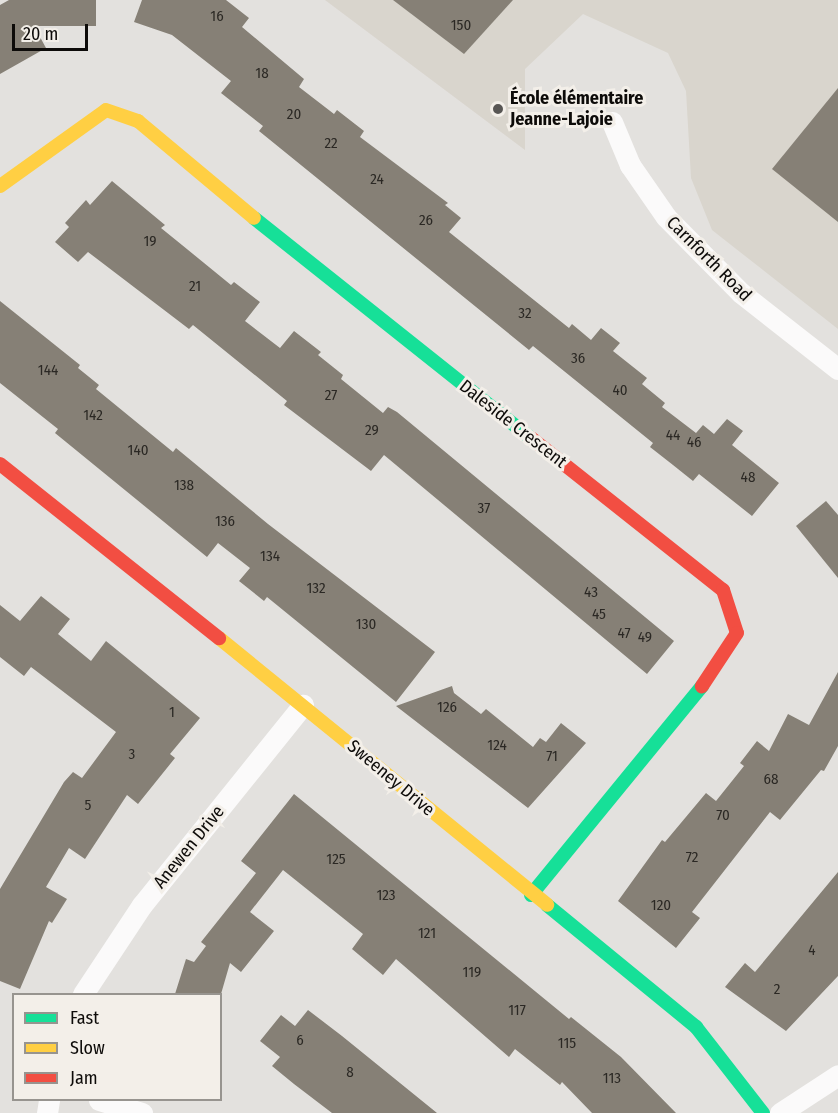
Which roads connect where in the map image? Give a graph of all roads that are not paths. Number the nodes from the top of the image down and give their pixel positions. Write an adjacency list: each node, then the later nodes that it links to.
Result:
1 (612, 122): 3 (street, Carnforth Road)
2 (0, 186): 6 (street, Daleside Crescent)
3 (838, 369)
4 (0, 464): 5 (street, Sweeney Drive)
5 (303, 705): 6 (street, Sweeney Drive); 7 (street, Anewen Drive)
6 (531, 895): 11 (street, Sweeney Drive)
7 (84, 993)
8 (838, 1075): 12 (street)
9 (102, 1101): 10 (street)
10 (141, 1113)
11 (763, 1113)
12 (780, 1113)

